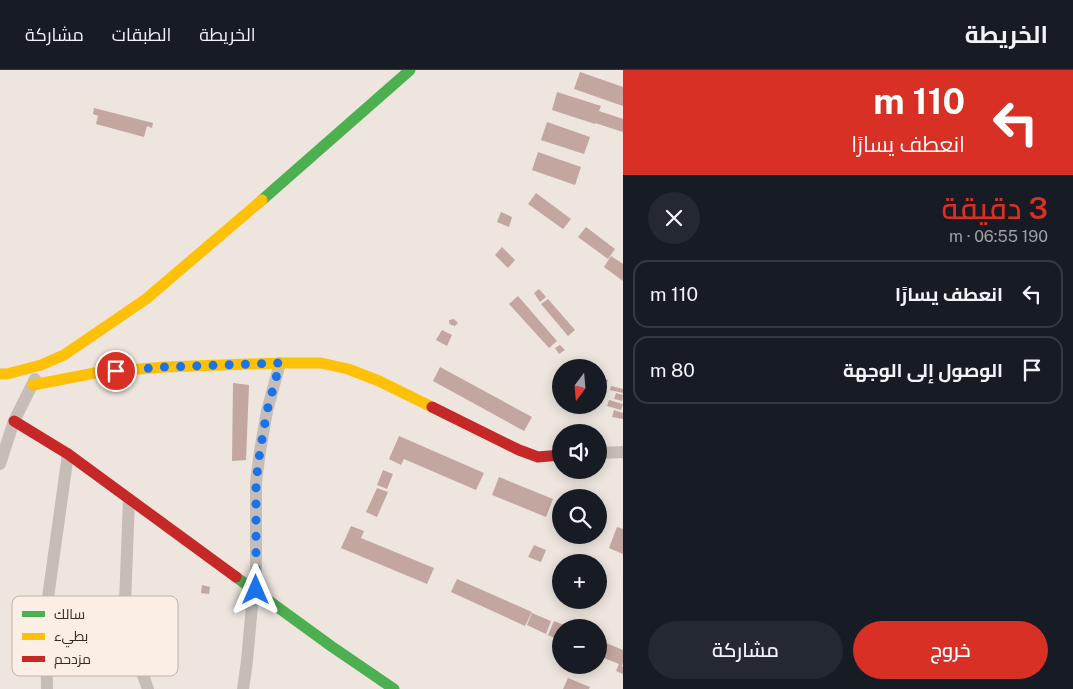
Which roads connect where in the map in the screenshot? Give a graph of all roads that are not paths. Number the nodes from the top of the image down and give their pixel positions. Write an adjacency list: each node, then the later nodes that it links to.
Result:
1 (410, 70): 3 (street)
2 (280, 363): 5 (street); 10 (street); 13 (street)
3 (41, 365): 4 (street); 5 (street)
4 (0, 374)
5 (33, 385): 6 (street)
6 (14, 421): 9 (street); 11 (street)
7 (623, 452): 8 (street)
8 (607, 453)
9 (68, 454): 12 (street); 14 (street)
10 (552, 456)
11 (0, 464)
12 (129, 500): 13 (street); 15 (street)
13 (256, 590): 20 (street); 21 (street)
14 (48, 596)
15 (125, 596)
16 (47, 676): 18 (street)
17 (143, 676): 19 (street)
18 (47, 689)
19 (148, 689)
20 (243, 689)
21 (394, 689)

